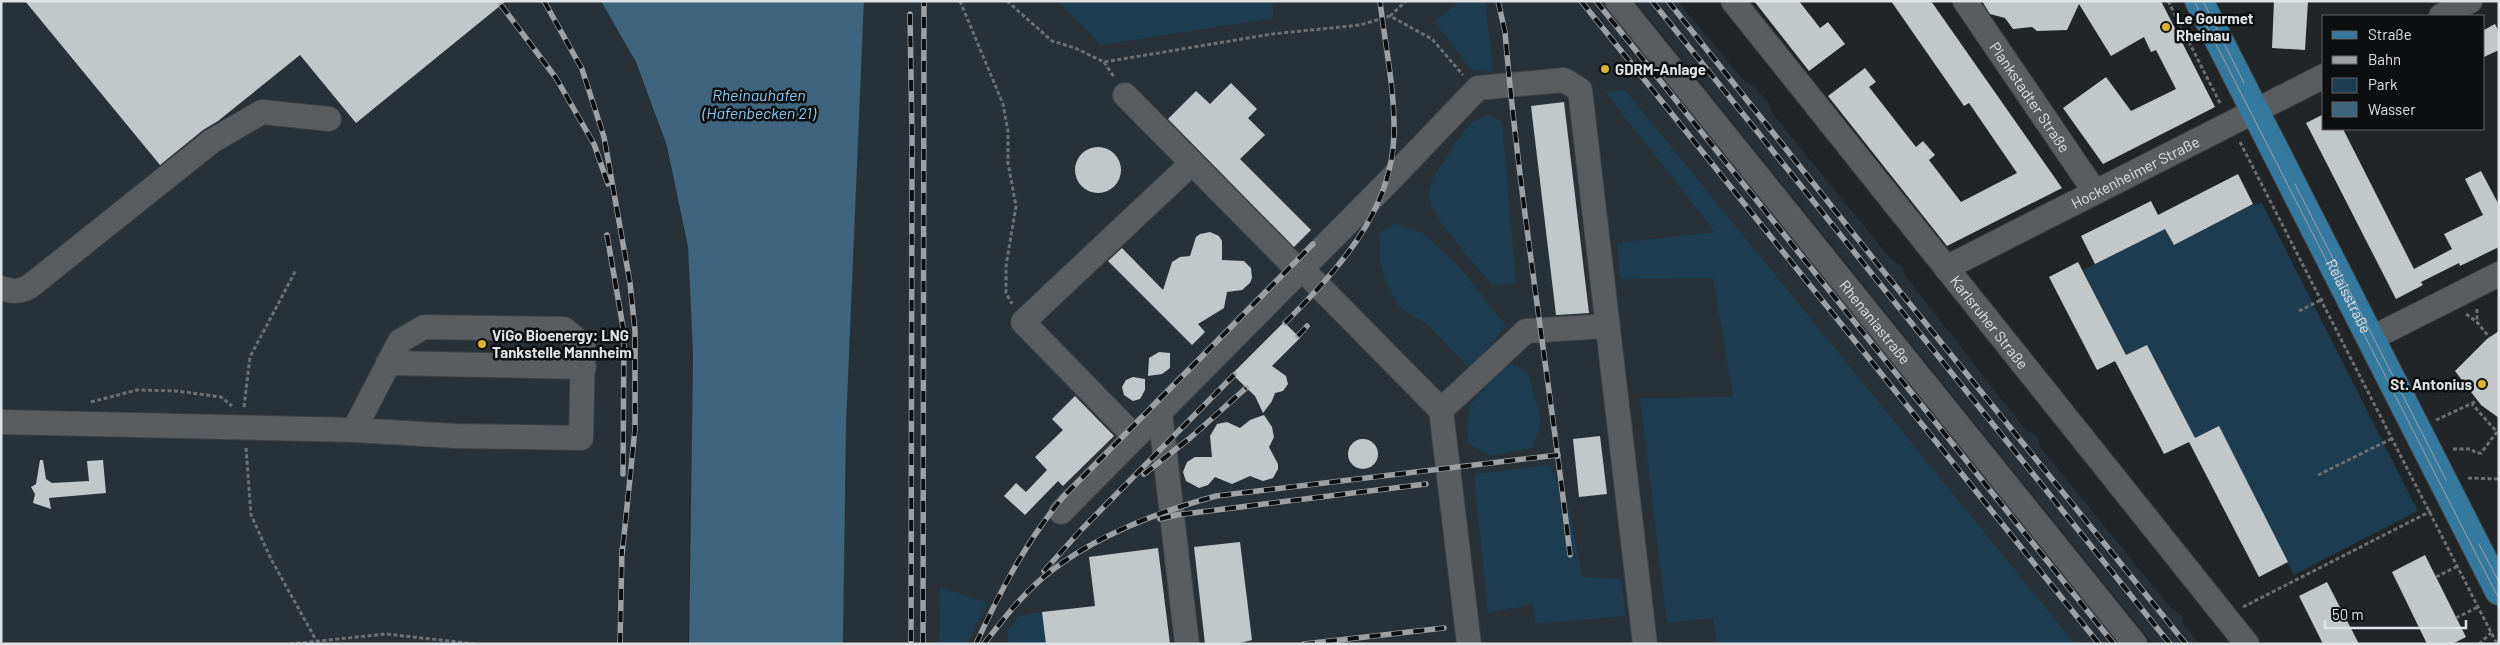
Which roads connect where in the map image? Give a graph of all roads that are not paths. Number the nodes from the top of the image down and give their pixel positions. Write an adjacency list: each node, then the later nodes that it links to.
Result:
1 (1617, 1): 32 (street, Rhenaniastraße)
2 (1733, 1): 13 (street, Karlsruher Straße)
3 (1965, 1): 12 (street, Plankstadter Straße)
4 (2198, 1): 9 (main road, Relaisstraße)
5 (2470, 1): 6 (street)
6 (2443, 15)
7 (2322, 77): 9 (street, Hockenheimer Straße)
8 (1125, 95): 11 (street)
9 (2254, 112): 12 (street, Hockenheimer Straße); 18 (main road, Relaisstraße)
10 (329, 119): 16 (street)
11 (1192, 163): 14 (street); 25 (street)
12 (2095, 192): 13 (street, Hockenheimer Straße)
13 (1946, 268): 33 (street, Karlsruher Straße)
14 (1300, 270): 17 (street); 21 (street); 22 (street)
15 (2499, 274): 18 (street)
16 (1, 288)
17 (1608, 326): 21 (street); 31 (street)
18 (2370, 340): 27 (main road, Relaisstraße)
19 (388, 363): 20 (street); 20 (street); 24 (street)
20 (584, 367): 24 (street)
21 (1441, 410): 30 (street)
22 (1160, 412): 25 (street); 29 (street)
23 (1, 422): 24 (street)
24 (354, 430)
25 (1136, 436): 26 (street)
26 (1061, 512)
27 (2480, 560): 28 (main road, Relaisstraße)
28 (2488, 599)
29 (1187, 644)
30 (1469, 644)
31 (1645, 644)
32 (2136, 644)
33 (2248, 644)

